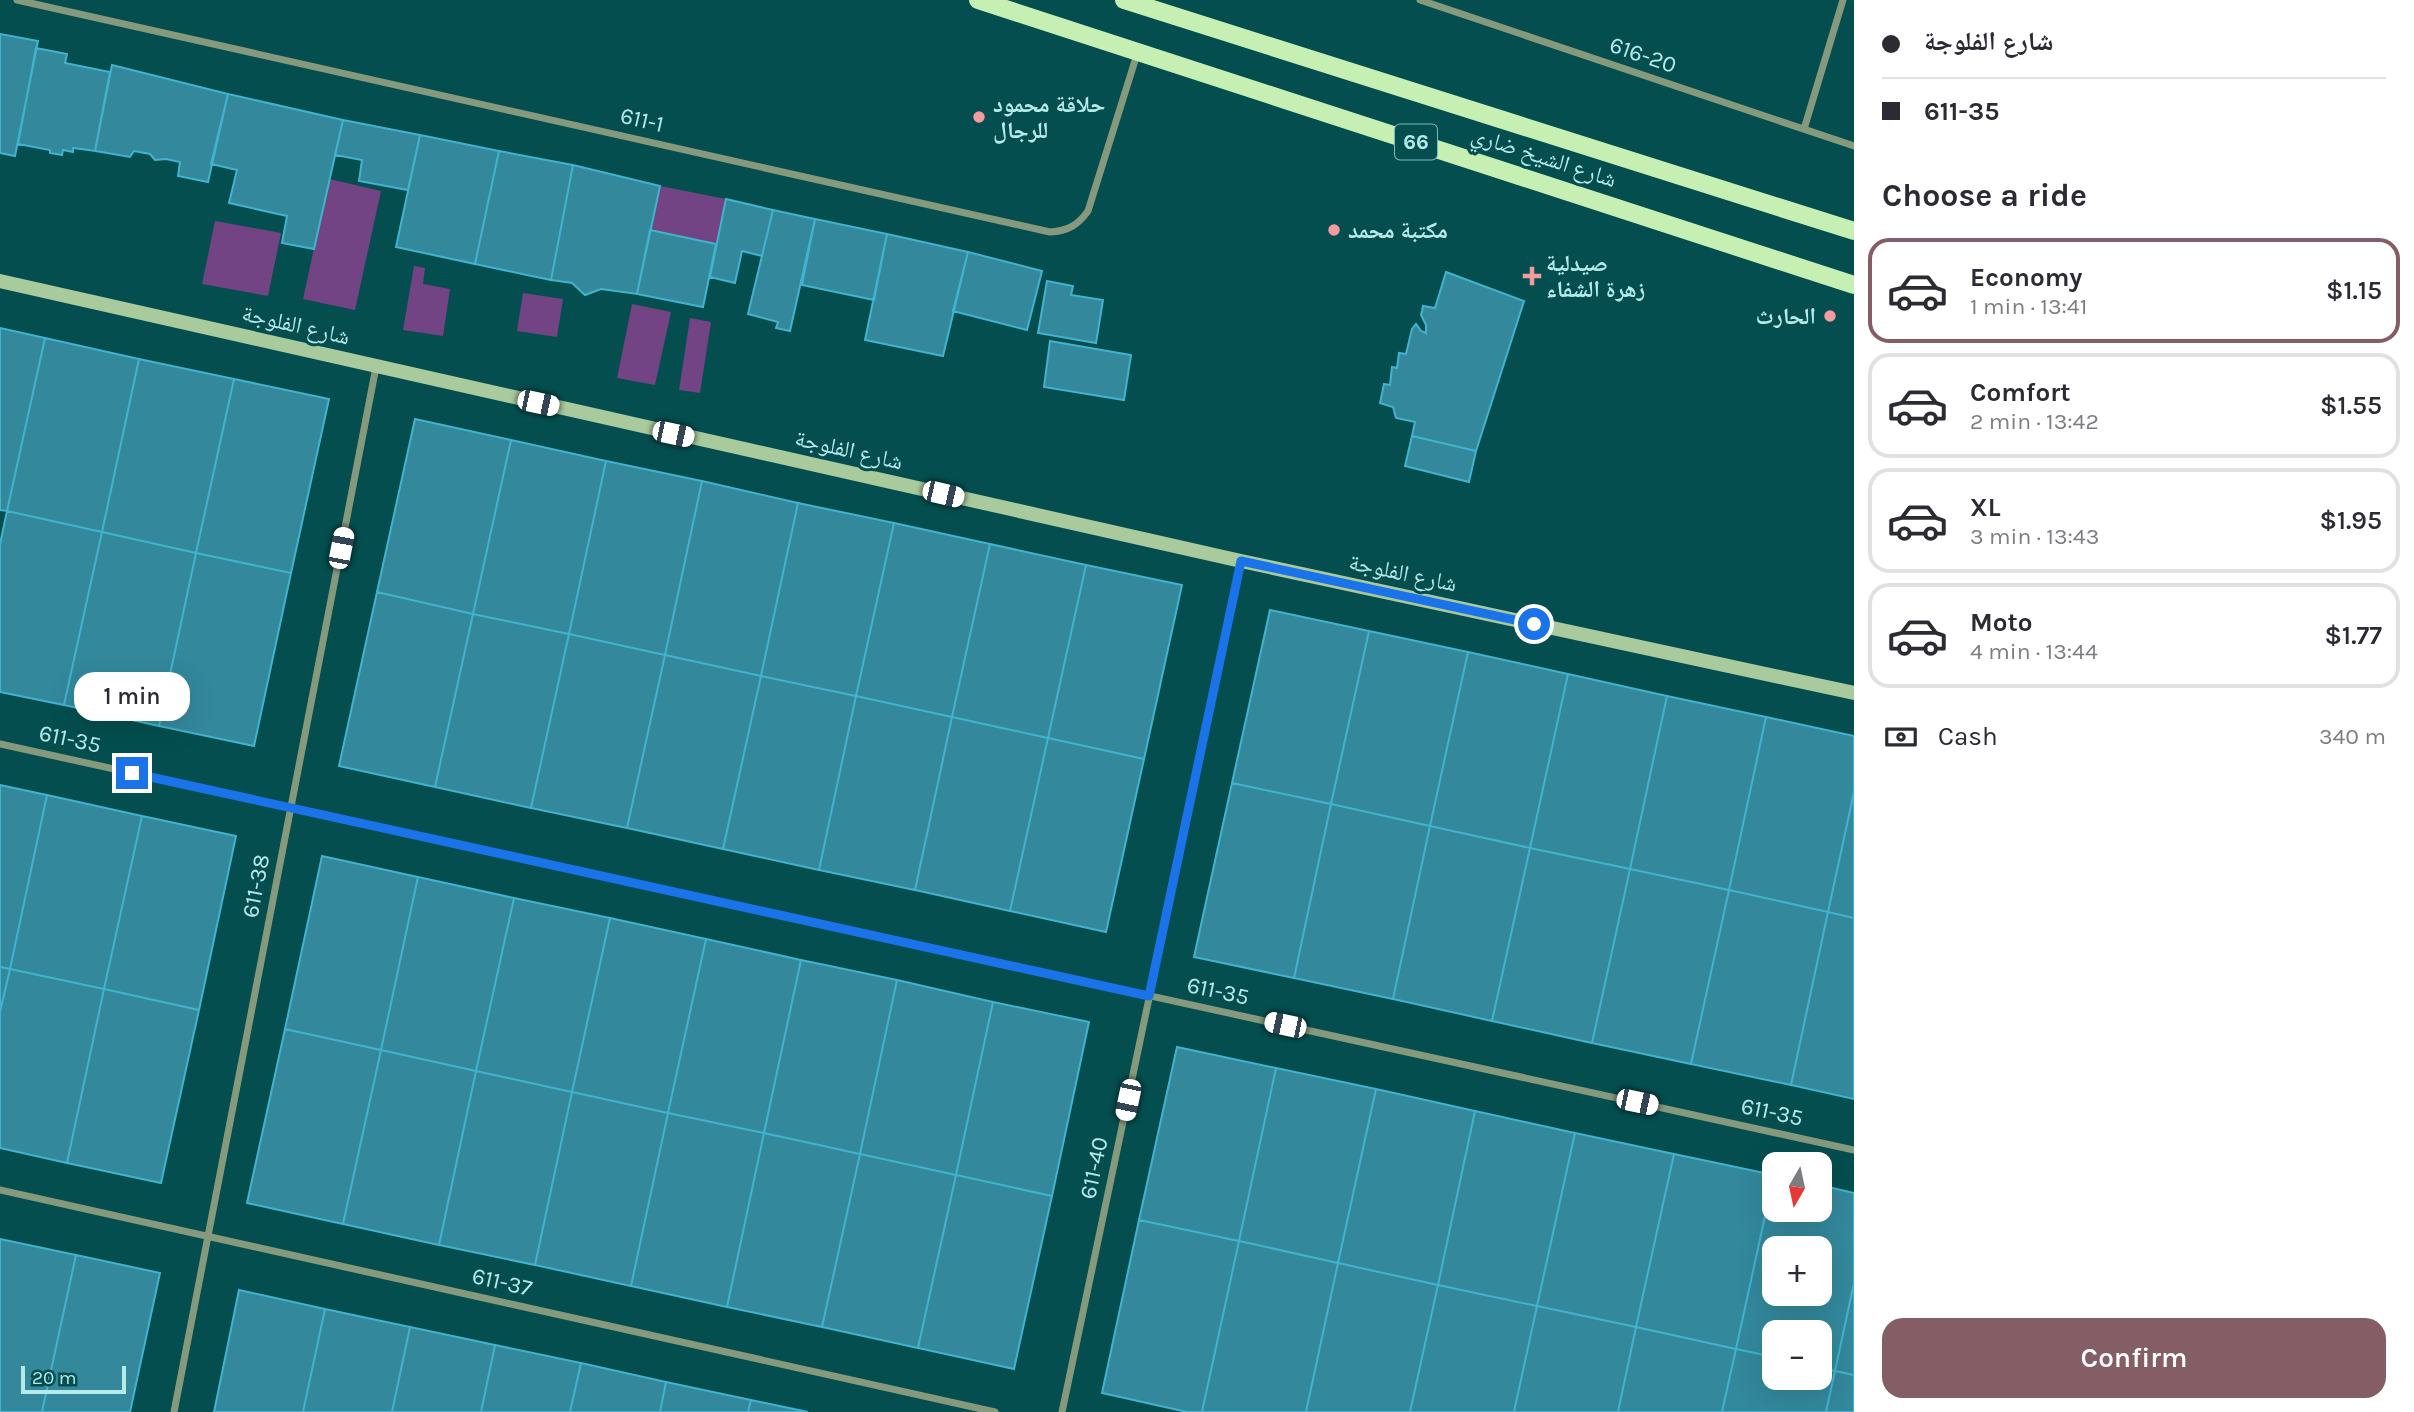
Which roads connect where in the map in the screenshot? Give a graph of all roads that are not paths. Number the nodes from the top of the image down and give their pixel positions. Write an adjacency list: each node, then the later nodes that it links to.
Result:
1 (17, 0): 6 (street, 611-1)
2 (978, 0): 6 (main road, شارع الشيخ ضاري / 66)
3 (1124, 0): 9 (main road, شارع الشيخ ضاري / 66)
4 (1420, 0): 7 (street, 616-20)
5 (1843, 0): 7 (street)
6 (1138, 51): 11 (main road, شارع الشيخ ضاري / 66)
7 (1804, 130): 8 (street, 616-20)
8 (1854, 146)
9 (1854, 231)
10 (0, 281): 12 (street, شارع الفلوجة)
11 (1854, 285)
12 (376, 367): 13 (street, شارع الفلوجة); 16 (street, 611-38)
13 (1241, 561): 14 (street, شارع الفلوجة); 17 (street, 611-40)
14 (1854, 693)
15 (0, 744): 16 (street, 611-35)
16 (291, 808): 17 (street, 611-35); 20 (street, 611-38)
17 (1149, 996): 18 (street, 611-35); 23 (street, 611-40)
18 (1854, 1150)
19 (0, 1190): 20 (street, 611-37)
20 (208, 1237): 21 (street, 611-38); 22 (street, 611-37)
21 (174, 1412)
22 (995, 1412)
23 (1062, 1412)

